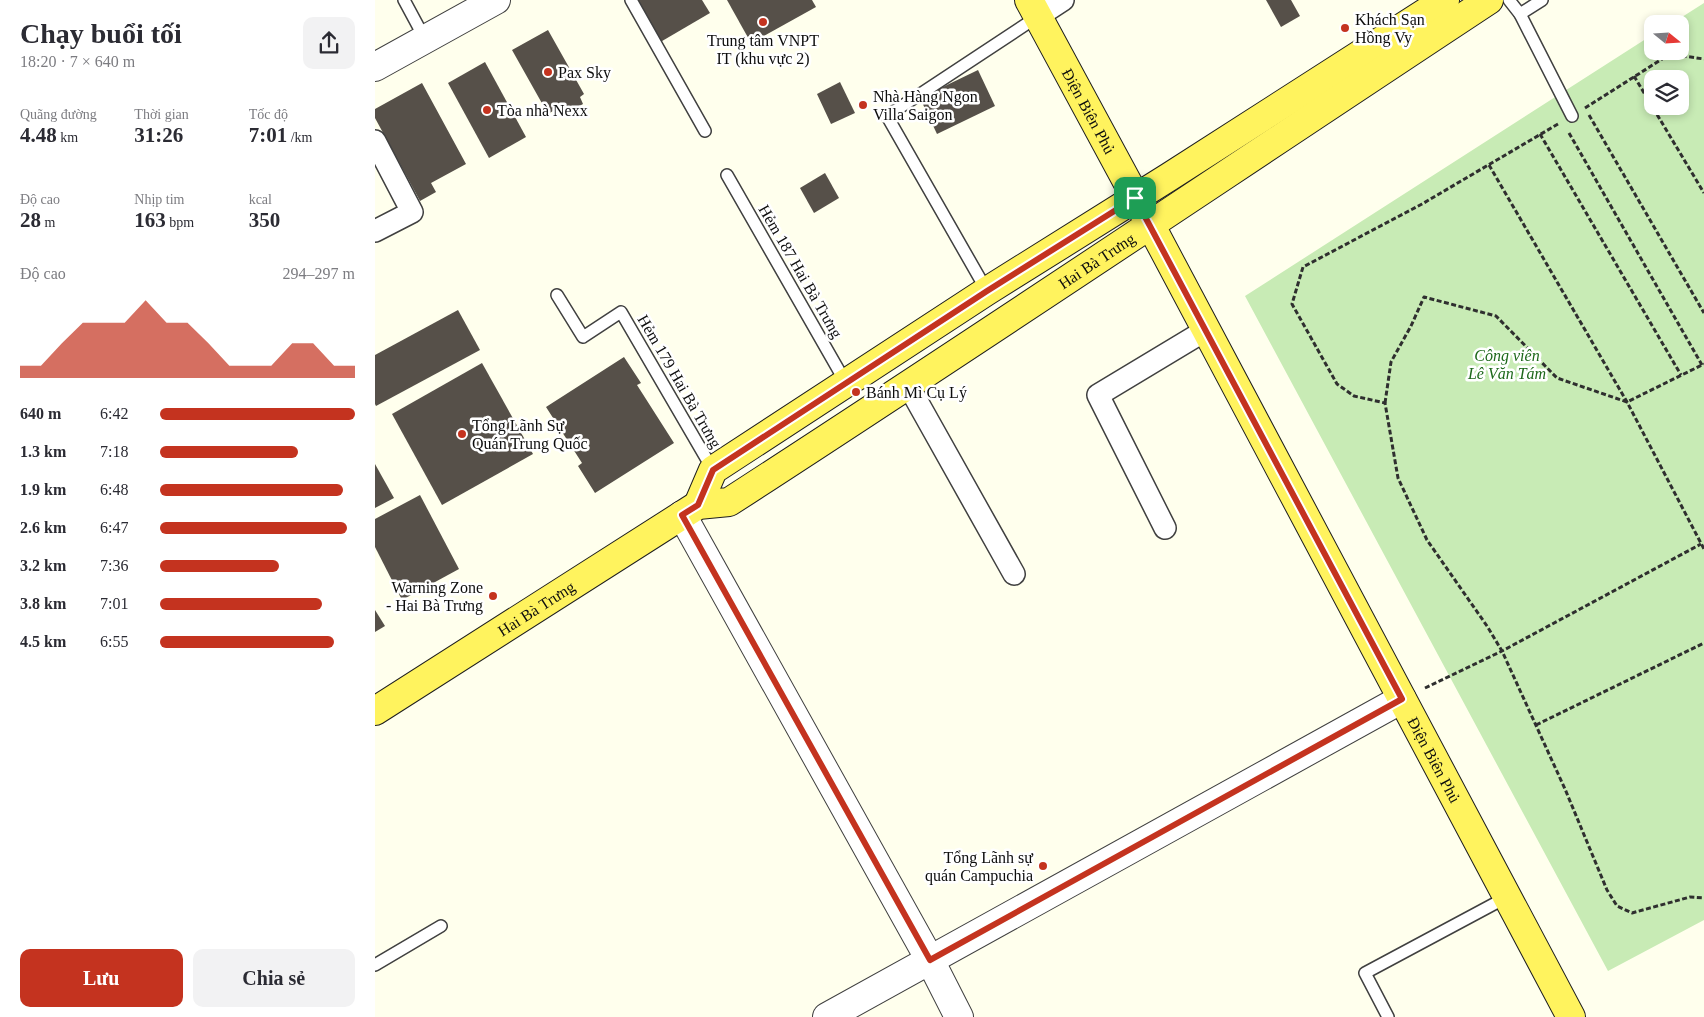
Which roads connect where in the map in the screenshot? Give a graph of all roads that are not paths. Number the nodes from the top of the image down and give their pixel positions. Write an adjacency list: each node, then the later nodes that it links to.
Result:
1 (404, 0): 11 (lane)
2 (631, 0): 14 (lane)
3 (1063, 0): 9 (street)
4 (1445, 0): 17 (main road, Hai Bà Trưng)
5 (1489, 0): 18 (main road, Hai Bà Trưng)
6 (1509, 0): 10 (lane)
7 (1542, 0): 10 (lane)
8 (491, 1): 11 (street)
9 (1033, 8): 17 (main road, Điện Biên Phủ); 20 (lane)
10 (1520, 14): 13 (lane)
11 (425, 39): 12 (street)
12 (375, 67)
13 (1567, 119)
14 (705, 131)
15 (375, 141): 19 (street)
16 (727, 175): 23 (lane, Hẻm 187 Hai Bà Trưng)
17 (1135, 198): 18 (main road, Điện Biên Phủ); 20 (main road, Hai Bà Trưng)
18 (1150, 224): 22 (main road, Điện Biên Phủ); 24 (main road, Hai Bà Trưng)
19 (375, 231)
20 (987, 291): 23 (main road, Hai Bà Trưng)
21 (557, 295): 25 (lane, Hẻm 179 Hai Bà Trưng)
22 (1206, 330): 28 (street); 30 (main road, Điện Biên Phủ)
23 (846, 382): 25 (main road, Hai Bà Trưng)
24 (909, 386): 26 (main road, Hai Bà Trưng); 29 (street)
25 (713, 470): 26 (main road); 27 (main road)
26 (729, 502): 27 (main road, Hai Bà Trưng)
27 (690, 510): 31 (main road, Hai Bà Trưng); 34 (street)
28 (1165, 528)
29 (1014, 574)
30 (1402, 699): 32 (main road, Điện Biên Phủ); 34 (street)
31 (375, 711)
32 (1507, 897): 38 (lane); 39 (main road, Điện Biên Phủ)
33 (441, 926): 35 (lane)
34 (930, 960): 36 (street); 37 (street)
35 (375, 965)
36 (827, 1017)
37 (959, 1017)
38 (1388, 1017)
39 (1571, 1017)

